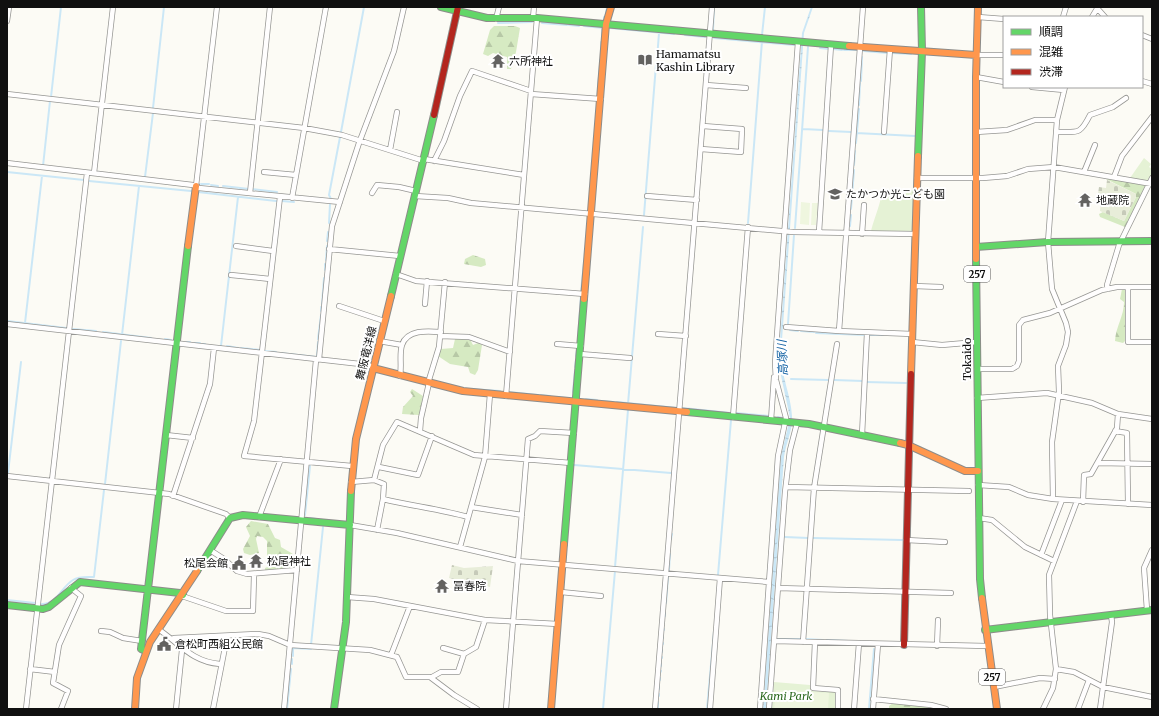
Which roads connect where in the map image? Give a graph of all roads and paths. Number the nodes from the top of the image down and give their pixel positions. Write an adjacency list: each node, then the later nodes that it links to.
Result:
1 (8, 7): 23 (street)
2 (113, 7): 43 (street)
3 (217, 7): 45 (street)
4 (270, 7): 48 (street)
5 (326, 7): 50 (street)
6 (404, 7): 54 (street)
7 (441, 7): 16 (main road)
8 (499, 7): 21 (street)
9 (534, 7): 20 (street)
10 (611, 7): 24 (main road)
11 (712, 7): 25 (street)
12 (863, 7): 28 (street)
13 (921, 7): 30 (main road)
14 (978, 7): 17 (main road, Tokaido / 257)
15 (1097, 7): 18 (street); 19 (street)
16 (457, 9): 21 (main road); 58 (main road, 舞阪竜洋線)
17 (978, 16): 22 (street); 31 (main road, Tokaido / 257)
18 (1092, 16)
19 (1104, 16)
20 (535, 18): 21 (main road); 24 (main road); 39 (street)
21 (496, 19)
22 (1003, 19)
23 (7, 21)
24 (606, 24): 25 (main road); 42 (main road)
25 (710, 34): 26 (main road); 35 (street)
26 (801, 42): 27 (main road); 86 (street)
27 (831, 45): 28 (main road); 87 (street)
28 (860, 47): 29 (main road); 88 (street)
29 (890, 49): 30 (main road); 51 (street)
30 (922, 51): 31 (main road); 69 (main road)
31 (976, 55): 32 (street); 33 (main road, Tokaido / 257)
32 (1003, 55)
33 (976, 77): 34 (street); 52 (main road, Tokaido / 257)
34 (1003, 82)
35 (706, 85): 36 (street); 49 (street)
36 (746, 88)
37 (1048, 88): 38 (street)
38 (1065, 89): 47 (street)
39 (531, 92): 42 (street); 59 (street); 67 (street)
40 (7, 94): 43 (street)
41 (1126, 98): 53 (street)
42 (601, 99): 83 (main road)
43 (102, 105): 45 (street); 65 (street)
44 (397, 112): 57 (street)
45 (205, 116): 48 (street); 72 (street)
46 (1152, 117): 68 (street)
47 (1057, 120): 52 (street); 53 (street)
48 (258, 122): 50 (street); 73 (street)
49 (703, 126): 56 (street); 56 (street)
50 (304, 128): 54 (street); 66 (street)
51 (884, 132)
52 (976, 132): 70 (main road, Tokaido / 257)
53 (1057, 132): 61 (street)
54 (361, 141): 57 (street); 80 (street)
55 (1095, 144): 63 (street)
56 (701, 149): 79 (street)
57 (390, 150): 58 (street)
58 (424, 160): 59 (street); 75 (main road, 舞阪竜洋線)
59 (434, 161): 67 (street)
60 (7, 164): 64 (street)
61 (1054, 167): 63 (street); 70 (street); 93 (street)
62 (264, 172): 66 (street)
63 (1084, 172): 68 (street)
64 (88, 173): 65 (street); 118 (street)
65 (94, 173): 72 (street)
66 (296, 175): 78 (street)
67 (524, 175): 82 (street)
68 (1114, 177): 71 (street)
69 (917, 178): 70 (street); 90 (main road)
70 (976, 178): 95 (main road, Tokaido / 257)
71 (1151, 181): 91 (street)
72 (196, 186): 73 (street); 128 (main road)
73 (250, 193): 77 (street)
74 (372, 193): 75 (street)
75 (416, 193): 82 (street); 98 (main road, 舞阪竜洋線)
76 (647, 196): 79 (street)
77 (280, 197): 78 (street); 97 (street)
78 (292, 198): 80 (street)
79 (697, 200): 84 (street)
80 (340, 202): 96 (street)
81 (864, 206): 89 (street)
82 (522, 207): 83 (street); 107 (street)
83 (592, 213): 84 (street); 110 (main road)
84 (695, 222): 85 (street); 123 (street)
85 (748, 227): 86 (street); 151 (street)
86 (787, 231): 87 (street); 141 (street)
87 (819, 232): 88 (street)
88 (846, 233): 89 (street); 117 (street)
89 (862, 234): 90 (street)
90 (915, 234): 104 (main road)
91 (1121, 241): 92 (main road); 93 (main road); 109 (street)
92 (1152, 241)
93 (1048, 242): 95 (main road); 113 (street)
94 (236, 246): 97 (street)
95 (976, 247): 126 (main road, Tokaido / 257)
96 (329, 249): 98 (street); 138 (street)
97 (273, 251): 101 (street)
98 (400, 256): 99 (main road, 舞阪竜洋線)
99 (396, 274): 102 (street); 114 (main road, 舞阪竜洋線)
100 (231, 275): 101 (street)
101 (270, 279): 135 (street)
102 (427, 281): 103 (street); 111 (street)
103 (445, 282): 107 (street); 120 (street)
104 (914, 286): 105 (street); 122 (main road)
105 (941, 286)
106 (1128, 287): 108 (street); 109 (street); 127 (street)
107 (515, 288): 110 (street); 134 (street)
108 (1152, 288)
109 (1108, 289): 113 (street)
110 (585, 294): 132 (main road)
111 (425, 304)
112 (339, 306): 114 (street)
113 (1059, 309): 140 (street); 145 (street)
114 (384, 321): 124 (main road, 舞阪竜洋線)
115 (7, 324): 118 (street)
116 (786, 327): 117 (street)
117 (839, 331): 119 (street)
118 (69, 332): 128 (street); 178 (street)
119 (867, 333): 122 (street); 161 (street)
120 (441, 334): 131 (street); 134 (street); 143 (street)
121 (658, 334): 123 (street)
122 (912, 334): 125 (main road)
123 (686, 336): 149 (street)
124 (379, 341): 131 (street); 139 (main road, 舞阪竜洋線)
125 (912, 342): 126 (street); 164 (main road)
126 (977, 342): 140 (main road, Tokaido / 257)
127 (1152, 342)
128 (177, 344): 133 (street); 160 (main road)
129 (557, 344): 132 (street)
130 (837, 344): 156 (street)
131 (402, 345): 142 (street)
132 (580, 346): 136 (main road)
133 (214, 348): 135 (street); 163 (street)
134 (510, 352): 146 (street)
135 (262, 354): 138 (street); 166 (street)
136 (580, 354): 137 (street); 148 (main road)
137 (630, 358)
138 (318, 360): 139 (street); 168 (street)
139 (373, 368): 142 (main road); 173 (main road, 舞阪竜洋線)
140 (977, 369): 147 (main road, Tokaido / 257)
141 (775, 371): 153 (street); 154 (street)
142 (400, 376): 143 (main road)
143 (428, 383): 144 (main road); 158 (street)
144 (490, 394): 146 (main road); 165 (street)
145 (1058, 395): 147 (street); 150 (street); 188 (street)
146 (506, 396): 148 (main road)
147 (977, 398): 175 (main road, Tokaido / 257)
148 (576, 402): 149 (main road); 159 (main road)
149 (679, 412): 151 (main road); 213 (street)
150 (1118, 414): 152 (street); 157 (street)
151 (733, 416): 153 (main road)
152 (1152, 419)
153 (770, 420): 154 (main road)
154 (786, 422): 155 (main road); 216 (street)
155 (796, 422): 156 (main road); 181 (street)
156 (824, 427): 161 (main road); 182 (street)
157 (1115, 431): 170 (street); 171 (street)
158 (420, 432): 162 (street); 174 (street)
159 (574, 433): 167 (street); 169 (main road)
160 (166, 435): 163 (street); 185 (main road)
161 (862, 435): 164 (main road)
162 (432, 436): 165 (street); 174 (street)
163 (193, 438): 186 (street)
164 (908, 445): 175 (main road); 183 (main road)
165 (485, 457): 167 (street); 194 (street)
166 (281, 459): 168 (street); 198 (street)
167 (526, 460): 169 (street); 195 (street)
168 (307, 462): 173 (street); 200 (street)
169 (571, 463): 211 (main road)
170 (1098, 463): 171 (street); 191 (street)
171 (1127, 464): 172 (street); 192 (street)
172 (1152, 464)
173 (352, 466): 179 (main road, 舞阪竜洋線)
174 (379, 467): 177 (street)
175 (978, 471): 180 (main road, Tokaido / 257)
176 (7, 476): 178 (street)
177 (374, 480): 179 (street); 187 (street)
178 (52, 481): 185 (street); 229 (street)
179 (351, 482): 201 (main road, 舞阪竜洋線)
180 (978, 485): 188 (street); 199 (main road, Tokaido / 257)
181 (786, 487): 182 (street); 218 (street)
182 (814, 488): 183 (street); 219 (street)
183 (907, 490): 184 (street); 203 (main road)
184 (969, 491)
185 (159, 493): 186 (street); 220 (main road)
186 (173, 496): 197 (street)
187 (383, 499): 196 (street); 202 (street)
188 (1053, 499): 189 (street)
189 (1062, 500): 190 (street); 208 (street)
190 (1077, 501): 191 (street); 210 (street)
191 (1083, 502): 192 (street)
192 (1128, 504): 193 (street)
193 (1152, 505)
194 (471, 507): 195 (street); 196 (street)
195 (522, 514): 209 (street)
196 (468, 517): 205 (street)
197 (230, 518): 198 (main road); 206 (main road)
198 (259, 518): 200 (main road)
199 (979, 518): 208 (street); 239 (main road, Tokaido / 257)
200 (302, 521): 201 (main road); 212 (street)
201 (350, 525): 202 (street); 226 (main road, 舞阪竜洋線)
202 (377, 530): 205 (street)
203 (906, 540): 204 (street); 222 (main road)
204 (945, 542)
205 (460, 547): 209 (street)
206 (210, 550): 214 (street); 224 (main road)
207 (1152, 550): 230 (street)
208 (1041, 555): 210 (street)
209 (518, 561): 211 (street); 234 (street)
210 (1054, 561): 235 (street)
211 (563, 565): 213 (street); 221 (main road)
212 (297, 570): 214 (street); 248 (street)
213 (666, 573): 215 (street); 279 (street)
214 (254, 575): 224 (street)
215 (720, 578): 216 (street); 280 (street)
216 (769, 582): 281 (street)
217 (71, 588): 220 (main road); 229 (main road); 261 (street)
218 (778, 588): 219 (street); 243 (street)
219 (807, 589): 222 (street); 244 (street)
220 (148, 590): 224 (main road); 242 (main road)
221 (561, 592): 225 (street); 236 (main road)
222 (905, 592): 223 (street); 249 (main road)
223 (951, 593)
224 (183, 596): 237 (main road)
225 (601, 596)
226 (347, 597): 228 (street); 253 (main road, 舞阪竜洋線)
227 (7, 605): 229 (main road)
228 (410, 606): 232 (street); 257 (street)
229 (37, 608): 259 (street)
230 (1150, 610): 231 (main road)
231 (1111, 615): 235 (main road); 266 (street)
232 (485, 620): 234 (street); 256 (street)
233 (938, 620): 250 (street)
234 (513, 622): 236 (street); 277 (street)
235 (1051, 622): 239 (main road); 260 (street)
236 (558, 624): 278 (main road)
237 (158, 629): 241 (street); 255 (main road)
238 (101, 630): 242 (street)
239 (985, 630): 251 (main road, Tokaido / 257)
240 (227, 637): 241 (street); 248 (street); 258 (street)
241 (172, 639): 254 (street)
242 (142, 641): 255 (main road)
243 (774, 641): 244 (street); 282 (street)
244 (803, 642): 245 (street)
245 (815, 642): 246 (street); 283 (street)
246 (859, 643): 247 (street); 284 (street)
247 (878, 644): 249 (street); 268 (street)
248 (290, 645): 253 (street); 274 (street)
249 (904, 645): 250 (street)
250 (938, 646): 251 (street)
251 (987, 646): 265 (main road, Tokaido / 257)
252 (443, 648): 256 (street)
253 (343, 649): 257 (street); 275 (main road, 舞阪竜洋線)
254 (182, 650): 258 (street); 272 (street)
255 (146, 651): 271 (main road)
256 (464, 654): 262 (street)
257 (391, 655): 262 (street)
258 (220, 664): 273 (street)
259 (30, 669): 261 (street); 269 (street)
260 (1056, 669): 263 (street); 264 (street)
261 (55, 672): 270 (street)
262 (432, 677): 276 (street)
263 (1054, 680): 265 (street); 288 (street)
264 (1089, 680): 266 (street); 289 (street)
265 (994, 687): 287 (main road, Tokaido / 257)
266 (1103, 687): 267 (street); 290 (street)
267 (1152, 698)
268 (873, 700): 285 (street); 286 (street)
269 (26, 709)
270 (61, 709)
271 (135, 709)
272 (176, 709)
273 (213, 709)
274 (284, 709)
275 (334, 709)
276 (477, 709)
277 (506, 709)
278 (551, 709)
279 (655, 709)
280 (710, 709)
281 (760, 709)
282 (770, 709)
283 (838, 709)
284 (854, 709)
285 (873, 709)
286 (946, 709)
287 (997, 709)
288 (1043, 709)
289 (1078, 709)
290 (1100, 709)

